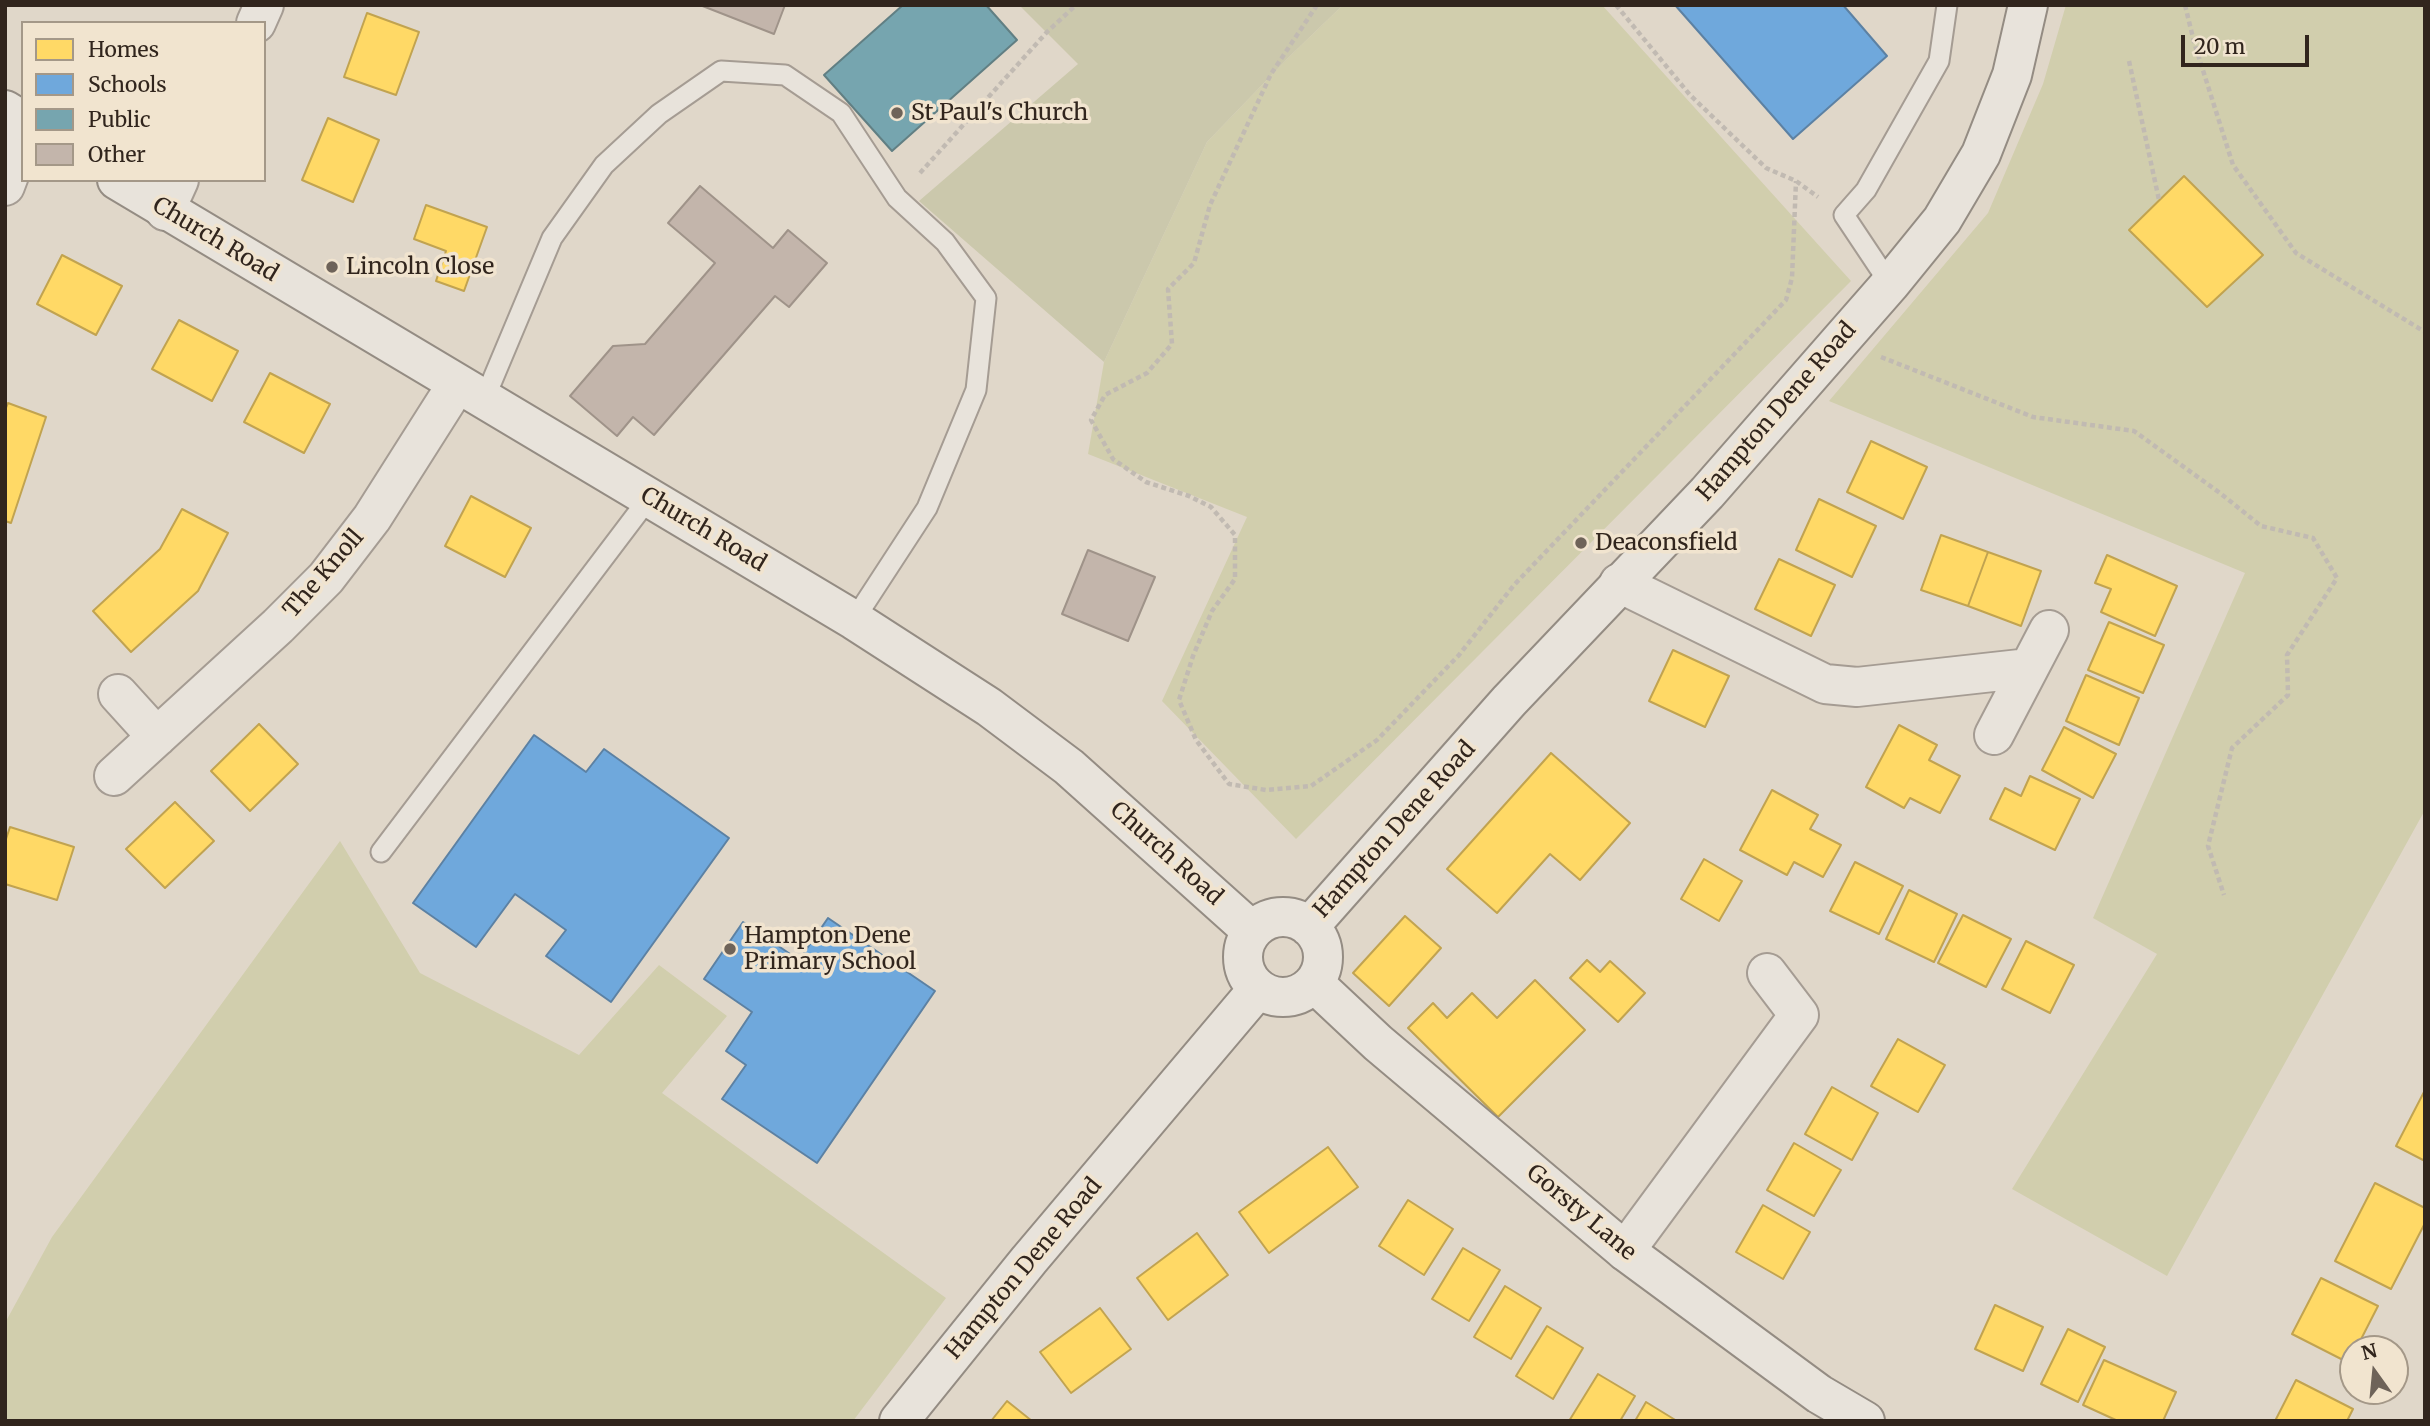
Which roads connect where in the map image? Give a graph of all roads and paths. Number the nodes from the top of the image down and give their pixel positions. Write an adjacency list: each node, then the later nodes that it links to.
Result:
1 (264, 5): 8 (street)
2 (1076, 5): 17 (path)
3 (1317, 5): 13 (path)
4 (1616, 5): 13 (path)
5 (1947, 5): 19 (lane)
6 (2028, 5): 20 (street, Hampton Dene Road)
7 (2185, 5): 21 (path)
8 (257, 21)
9 (2129, 61): 18 (path)
10 (5, 110): 11 (street)
11 (21, 120)
12 (21, 143): 15 (street)
13 (1796, 181): 19 (path)
14 (124, 182): 16 (street, Church Road)
15 (5, 186)
16 (172, 195): 23 (street, Church Road)
17 (897, 198): 23 (lane); 26 (lane)
18 (2159, 200)
19 (1844, 215): 20 (lane)
20 (1890, 284): 22 (street, Hampton Dene Road)
21 (2425, 332)
22 (1842, 338): 25 (street, Hampton Dene Road); 34 (path)
23 (470, 392): 24 (street, Church Road); 31 (street, The Knoll)
24 (649, 498): 26 (street, Church Road); 33 (lane)
25 (1619, 583): 28 (street); 35 (street, Hampton Dene Road)
26 (854, 620): 36 (street, Church Road)
27 (2049, 630): 28 (street)
28 (2029, 668): 30 (street)
29 (118, 694): 31 (street)
30 (1994, 735)
31 (157, 737): 32 (street, The Knoll)
32 (114, 776)
33 (381, 852)
34 (2224, 895)
35 (1309, 927): 36 (street); 38 (street)
36 (1252, 931): 39 (street)
37 (1767, 973): 40 (street)
38 (1314, 983): 39 (street); 40 (street, Gorsty Lane)
39 (1258, 989): 41 (street, Hampton Dene Road)
40 (1625, 1251): 42 (street, Gorsty Lane)
41 (899, 1421)
42 (1866, 1421)

